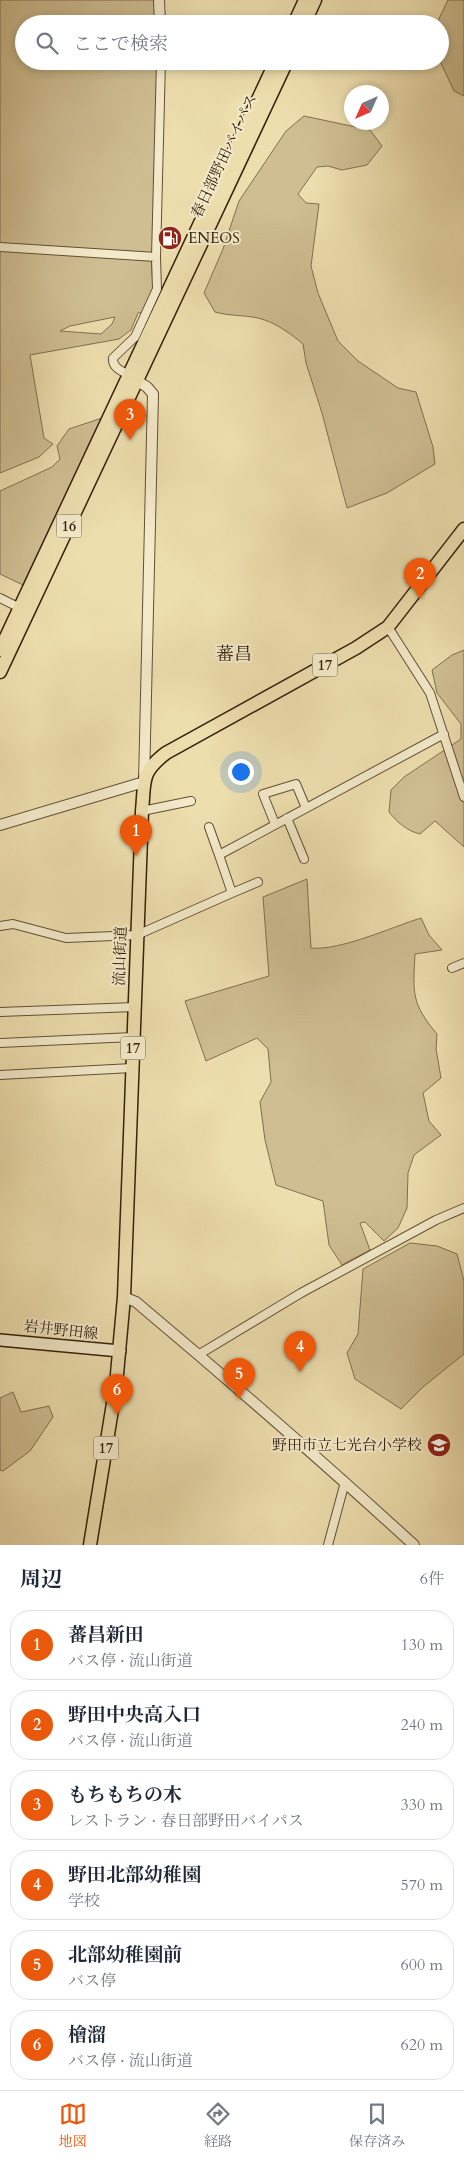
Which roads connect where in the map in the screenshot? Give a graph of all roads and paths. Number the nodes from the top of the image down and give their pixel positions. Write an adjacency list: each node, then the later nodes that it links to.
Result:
1 (160, 0): 4 (street)
2 (305, 0): 5 (main road)
3 (315, 0): 6 (main road)
4 (160, 15)
5 (298, 15)
6 (308, 15)
7 (161, 70): 11 (street)
8 (272, 70): 12 (main road, 春日部野田バイパス / 16)
9 (283, 70): 12 (main road, 春日部野田バイパス / 16)
10 (0, 247): 11 (street)
11 (156, 257): 12 (street)
12 (133, 378): 15 (main road, 春日部野田バイパス / 16); 18 (main road, 春日部野田バイパス / 16); 21 (street)
13 (464, 529): 16 (main road, 流山街道 / 17)
14 (0, 598): 15 (street)
15 (20, 608): 17 (main road, 春日部野田バイパス / 16)
16 (388, 627): 19 (street); 21 (main road, 流山街道 / 17)
17 (0, 650)
18 (0, 672)
19 (444, 734): 20 (street); 24 (street)
20 (460, 773): 22 (street)
21 (144, 782): 25 (main road, 流山街道 / 17); 28 (street)
22 (464, 796)
23 (192, 800): 25 (street)
24 (306, 808): 26 (street); 27 (street)
25 (142, 811): 35 (main road, 流山街道 / 17)
26 (287, 818): 27 (street); 31 (street)
27 (275, 824): 30 (street)
28 (0, 825)
29 (209, 827): 30 (street)
30 (219, 855): 33 (street)
31 (304, 859)
32 (258, 882): 33 (street)
33 (232, 893): 35 (street)
34 (0, 926): 35 (street)
35 (137, 935): 38 (main road, 流山街道 / 17)
36 (464, 963): 37 (street)
37 (452, 968)
38 (135, 1006): 39 (street); 40 (main road, 流山街道 / 17)
39 (0, 1012)
40 (134, 1037): 41 (street); 42 (main road, 流山街道 / 17)
41 (0, 1043)
42 (132, 1068): 43 (street); 45 (main road, 流山街道 / 17)
43 (0, 1075)
44 (464, 1208): 48 (street)
45 (124, 1297): 47 (main road, 流山街道 / 17); 48 (street)
46 (0, 1340): 47 (main road, 岩井野田線)
47 (120, 1351): 50 (main road, 流山街道 / 17)
48 (198, 1355): 49 (street)
49 (345, 1482): 51 (street); 52 (street)
50 (90, 1545)
51 (328, 1545)
52 (414, 1545)

